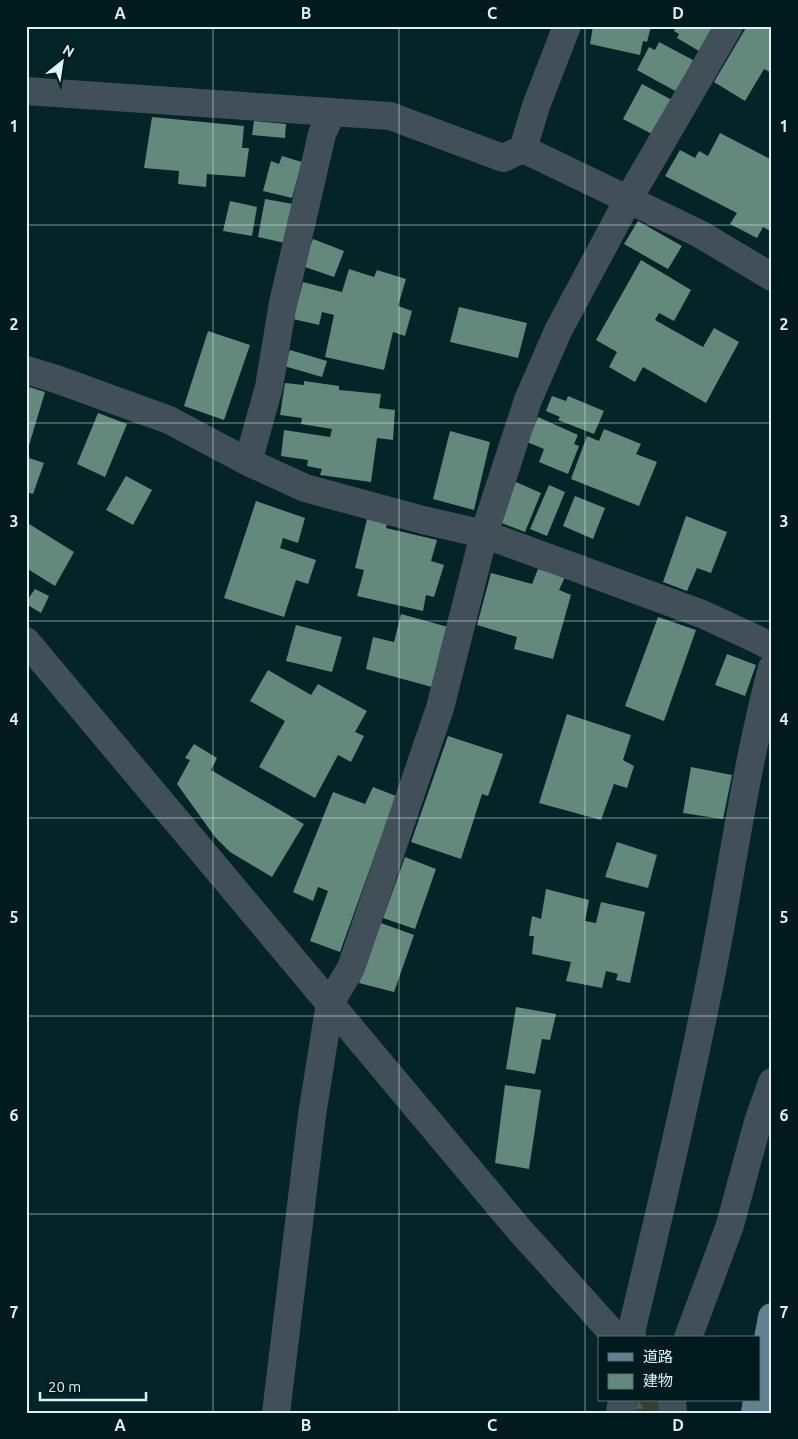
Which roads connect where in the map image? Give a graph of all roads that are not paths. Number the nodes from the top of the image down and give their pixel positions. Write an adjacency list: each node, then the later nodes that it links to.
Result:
1 (567, 26): 5 (street)
2 (729, 26): 6 (street)
3 (26, 91): 4 (street)
4 (332, 112): 5 (street); 9 (street)
5 (523, 149): 6 (street)
6 (628, 200): 7 (street); 10 (street)
7 (772, 278)
8 (26, 370): 9 (street)
9 (248, 462): 10 (street)
10 (484, 534): 12 (street); 14 (street)
11 (26, 641): 14 (street)
12 (772, 647)
13 (772, 668): 18 (street)
14 (330, 1003): 17 (street); 21 (street)
15 (772, 1082): 19 (street)
16 (772, 1317): 20 (main road)
17 (615, 1336)
18 (632, 1336)
19 (689, 1336)
20 (760, 1382)
21 (276, 1413)

